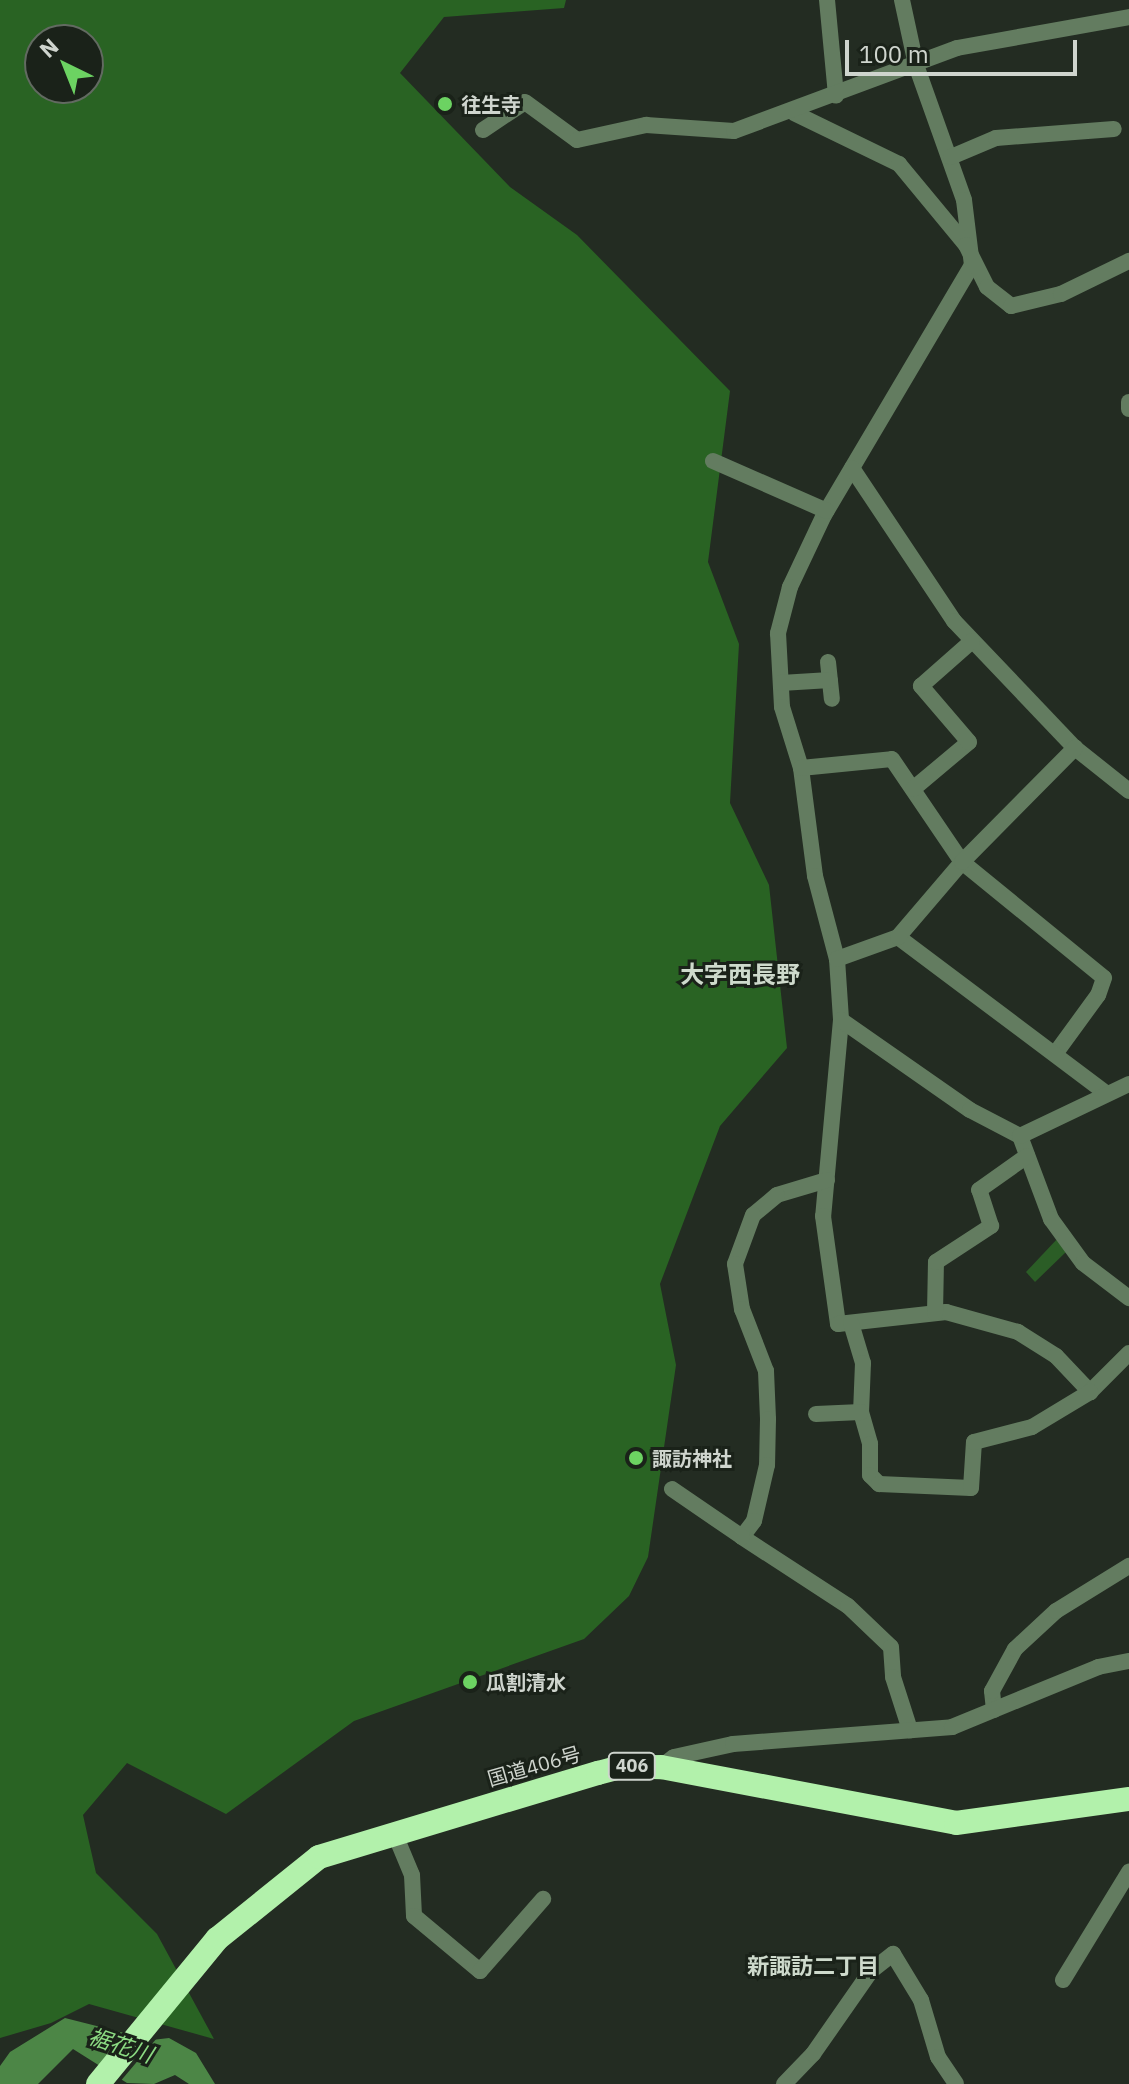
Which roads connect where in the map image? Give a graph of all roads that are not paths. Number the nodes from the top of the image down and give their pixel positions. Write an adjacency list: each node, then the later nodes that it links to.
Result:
1 (827, 0): 5 (street)
2 (902, 0): 4 (street)
3 (1129, 17): 4 (street)
4 (916, 65): 5 (street); 9 (street)
5 (836, 96): 6 (street)
6 (794, 113): 8 (street); 11 (street)
7 (1114, 129): 9 (street)
8 (483, 130)
9 (951, 157): 11 (street)
10 (1129, 261): 11 (street)
11 (972, 265): 15 (street)
12 (1129, 402): 13 (street)
13 (1129, 409)
14 (713, 461): 16 (street)
15 (852, 468): 16 (street); 17 (street)
16 (827, 511): 20 (street)
17 (972, 641): 22 (street); 24 (street)
18 (828, 662): 19 (street)
19 (830, 680): 20 (street); 21 (street)
20 (781, 683): 23 (street)
21 (832, 699)
22 (1075, 748): 25 (street); 26 (street)
23 (801, 768): 24 (street); 28 (street)
24 (913, 789): 26 (street)
25 (1129, 791)
26 (962, 862): 27 (street); 30 (street)
27 (898, 937): 28 (street); 30 (street)
28 (837, 959): 29 (street)
29 (841, 1020): 33 (street); 35 (street)
30 (1055, 1054): 32 (street)
31 (1129, 1084): 32 (street)
32 (1106, 1093): 33 (street)
33 (1020, 1136): 34 (street)
34 (1027, 1156): 36 (street); 37 (street)
35 (827, 1180): 38 (street); 44 (street)
36 (1129, 1298)
37 (935, 1313): 38 (street); 40 (street)
38 (844, 1324): 41 (street)
39 (1129, 1353): 40 (street)
40 (1090, 1392): 41 (street)
41 (861, 1412): 42 (street)
42 (816, 1414)
43 (672, 1489): 44 (street)
44 (742, 1537): 48 (street)
45 (1129, 1566): 47 (street)
46 (1129, 1661): 47 (street)
47 (994, 1710): 48 (street)
48 (910, 1730): 49 (street)
49 (661, 1767): 50 (highway, 国道406号 / 406); 51 (highway, 国道406号 / 406)
50 (1129, 1799)
51 (394, 1832): 53 (street); 55 (highway, 国道406号 / 406)
52 (1129, 1872): 54 (street)
53 (543, 1899)
54 (1063, 1980)
55 (98, 2084)
56 (784, 2084): 57 (street)
57 (956, 2084)

